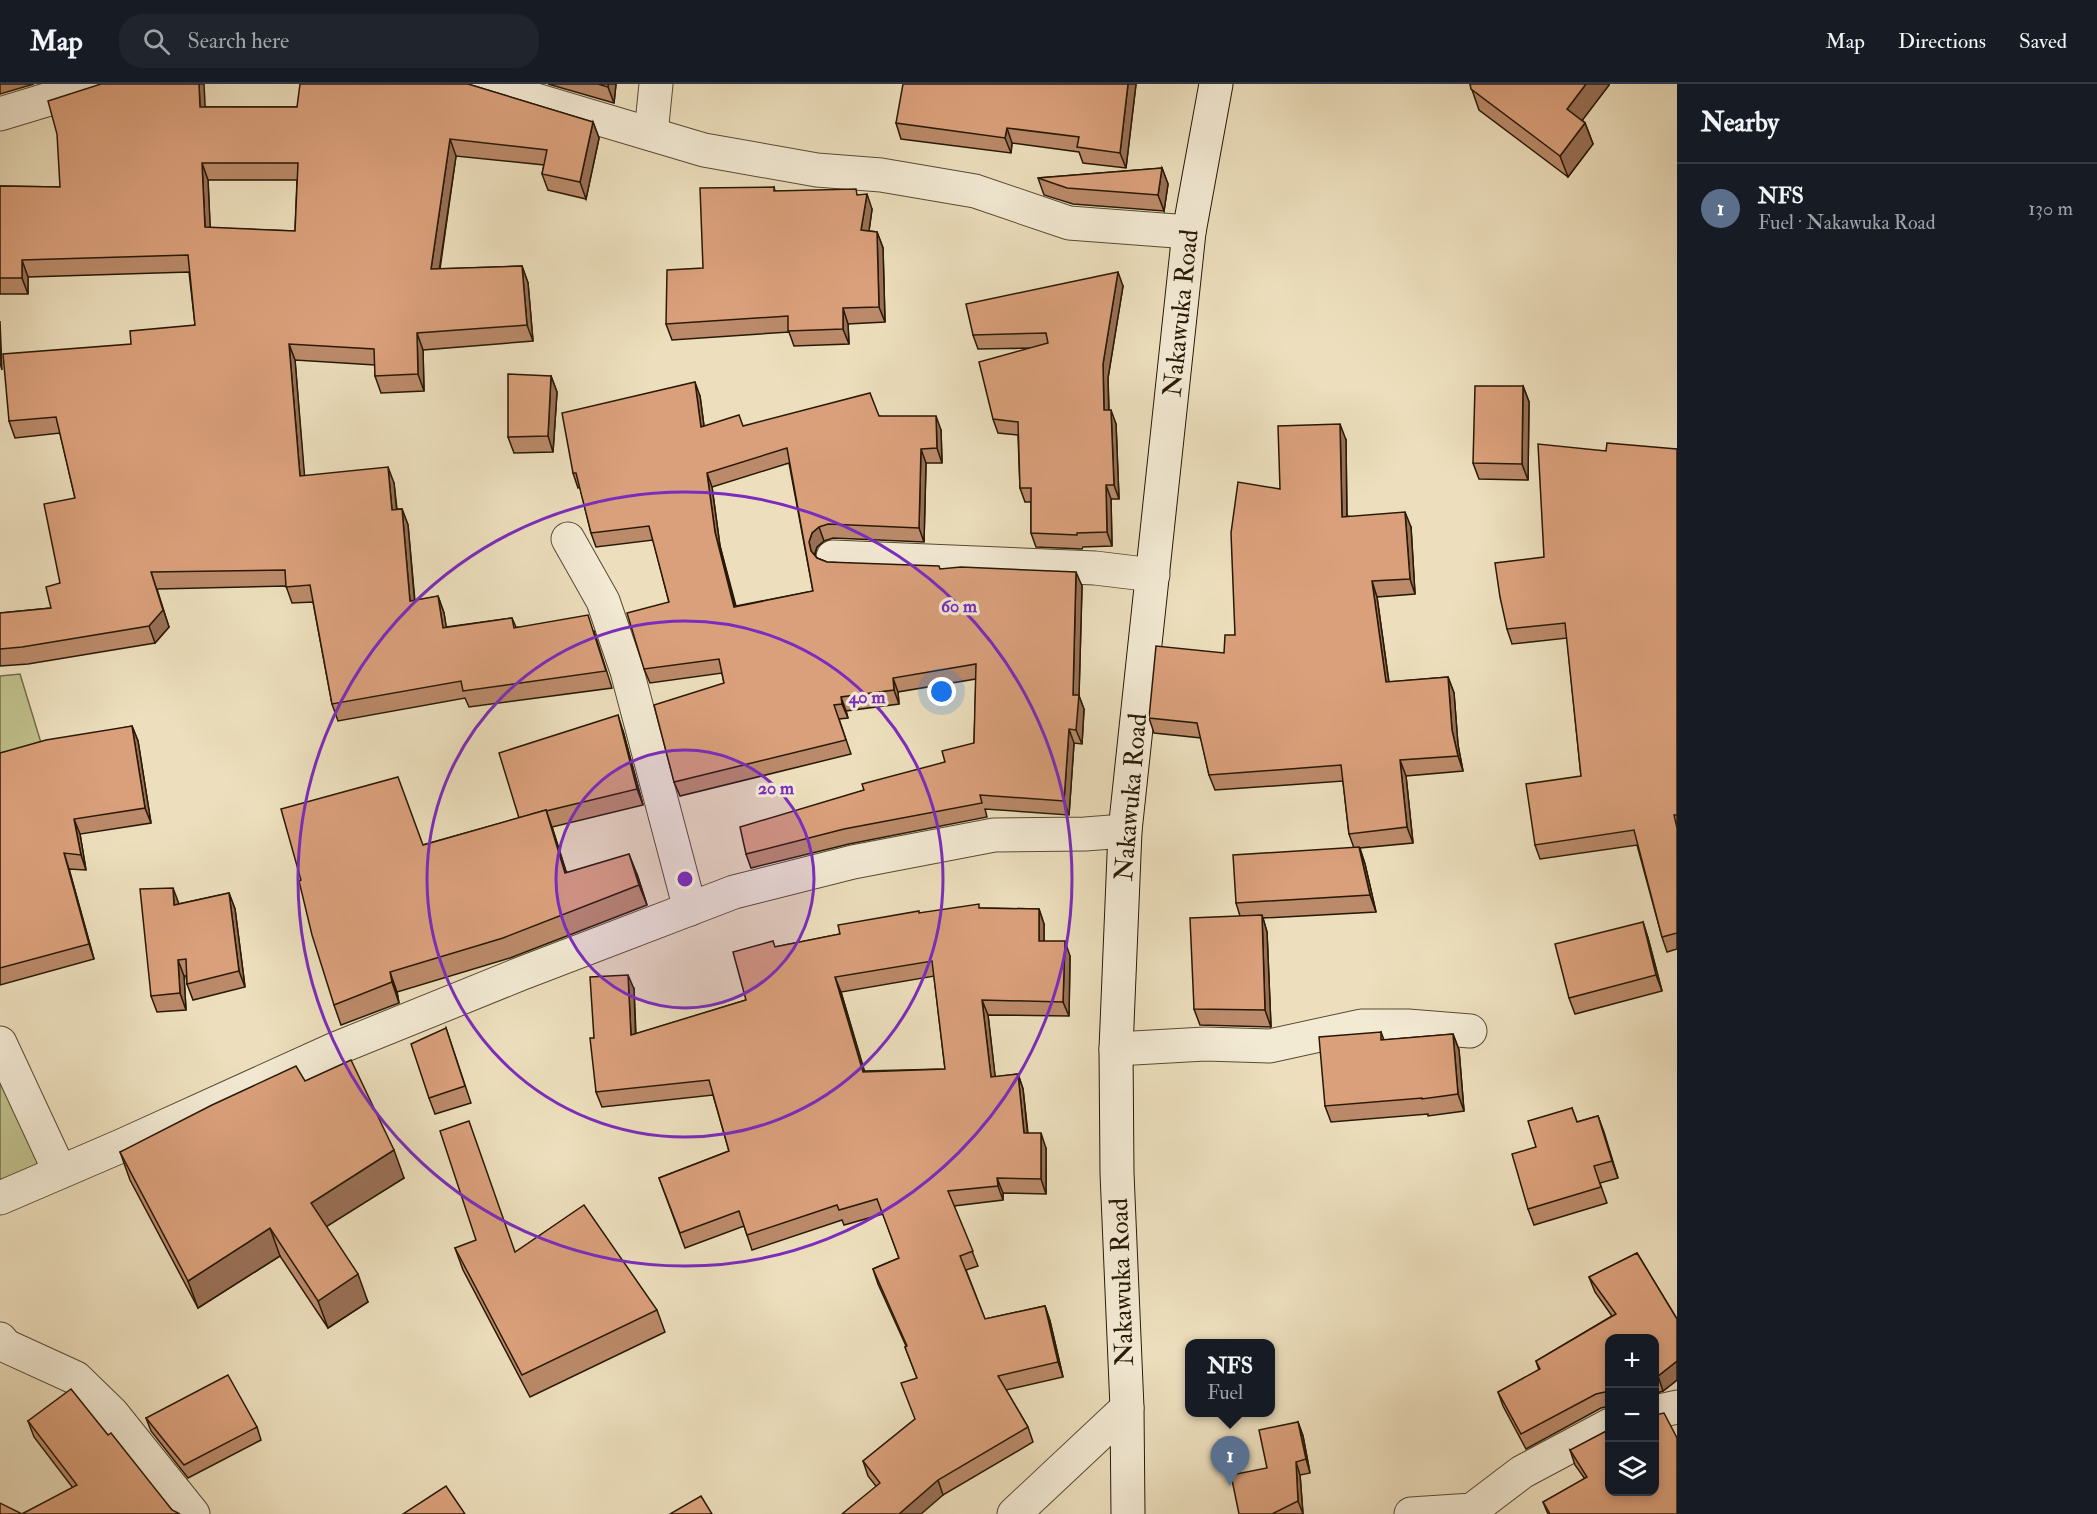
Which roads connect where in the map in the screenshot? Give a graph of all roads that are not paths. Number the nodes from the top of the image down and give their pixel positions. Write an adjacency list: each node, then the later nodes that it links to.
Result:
1 (99, 84): 5 (street)
2 (482, 84): 6 (street)
3 (656, 84): 6 (street)
4 (1216, 84): 7 (street, Nakawuka Road)
5 (0, 114)
6 (651, 134): 7 (street)
7 (1189, 232): 10 (street, Nakawuka Road)
8 (568, 539): 12 (street)
9 (833, 557): 10 (street)
10 (1153, 574): 11 (street, Nakawuka Road)
11 (1125, 831): 12 (street); 15 (street, Nakawuka Road)
12 (690, 909): 16 (street)
13 (1470, 1031): 15 (street)
14 (0, 1043): 16 (street)
15 (1116, 1049): 20 (street, Nakawuka Road)
16 (60, 1172): 17 (street)
17 (0, 1198)
18 (2, 1350): 23 (street)
19 (1677, 1407): 21 (street)
20 (1127, 1408): 24 (street); 25 (street, Nakawuka Road)
21 (1659, 1411)
22 (1605, 1428): 26 (street)
23 (193, 1514)
24 (1014, 1514)
25 (1128, 1514)
26 (1411, 1514)

